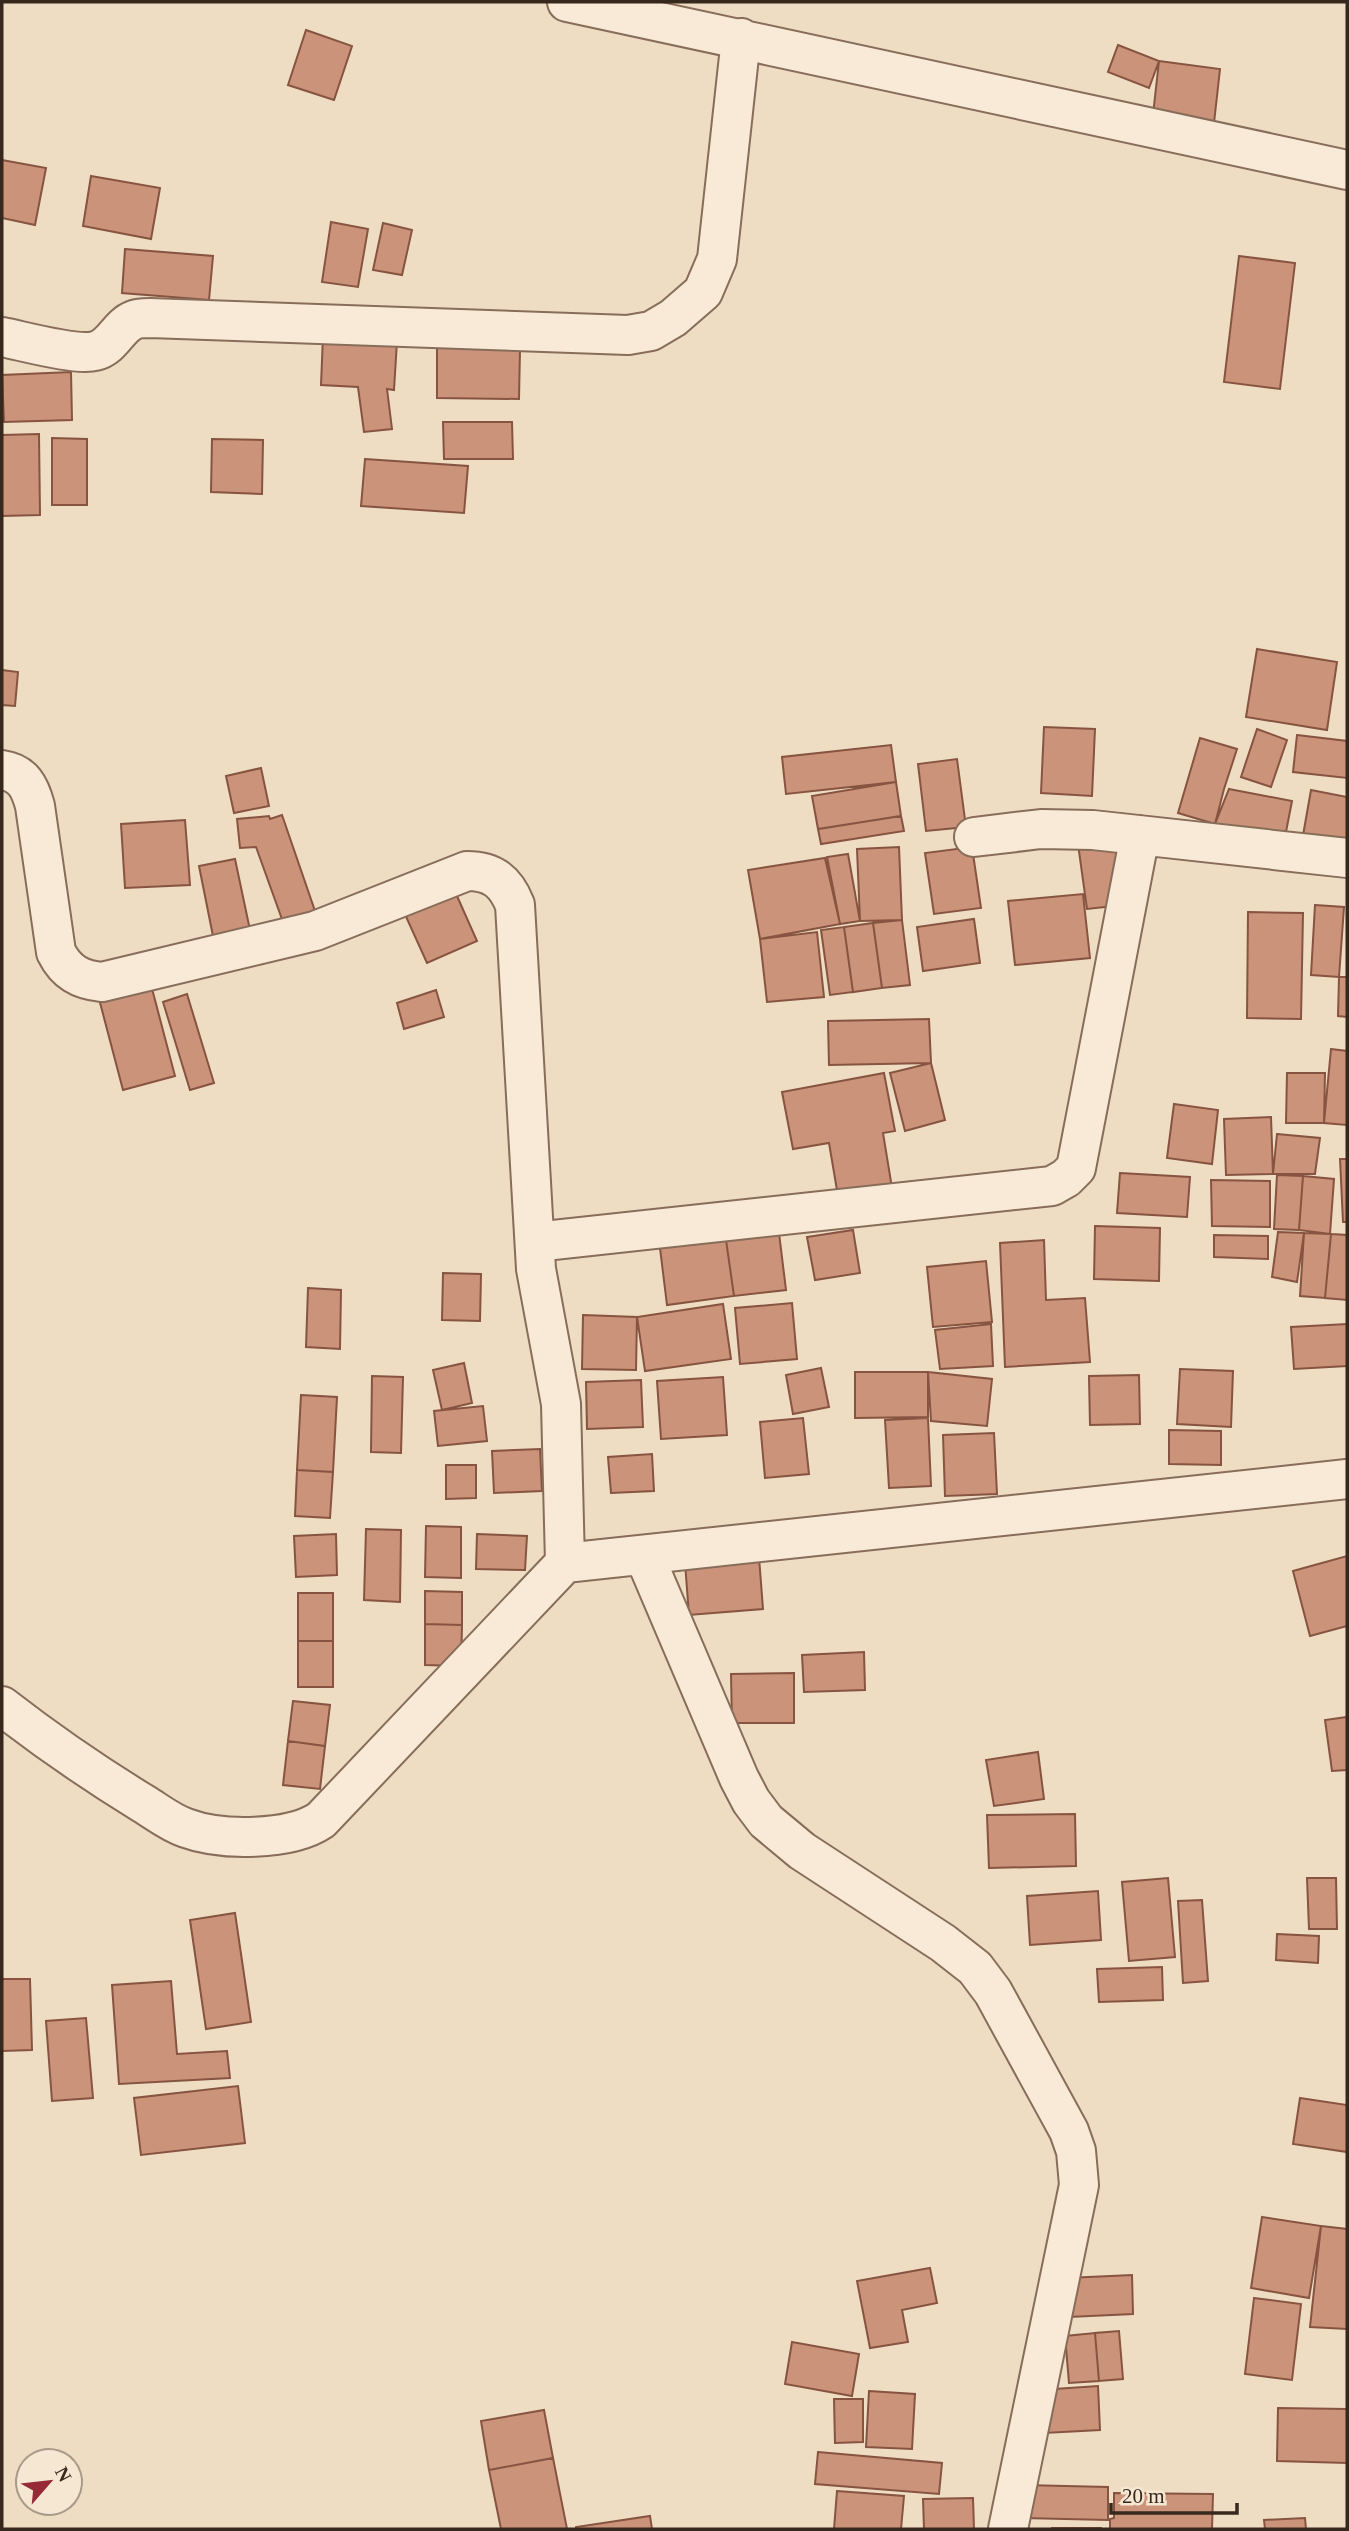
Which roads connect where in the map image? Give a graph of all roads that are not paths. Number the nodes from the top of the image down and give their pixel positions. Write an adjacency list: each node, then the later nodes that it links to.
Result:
1 (567, 2): 2 (street)
2 (741, 38): 3 (street); 4 (street)
3 (1347, 170)
4 (2, 337)
5 (2, 770): 9 (street)
6 (1140, 835): 7 (street); 8 (street); 9 (street)
7 (974, 837)
8 (1347, 858)
9 (535, 1242): 12 (street)
10 (1347, 1479): 11 (street)
11 (645, 1555): 12 (street); 14 (street)
12 (565, 1563): 13 (street)
13 (2, 1706)
14 (1008, 2529)

